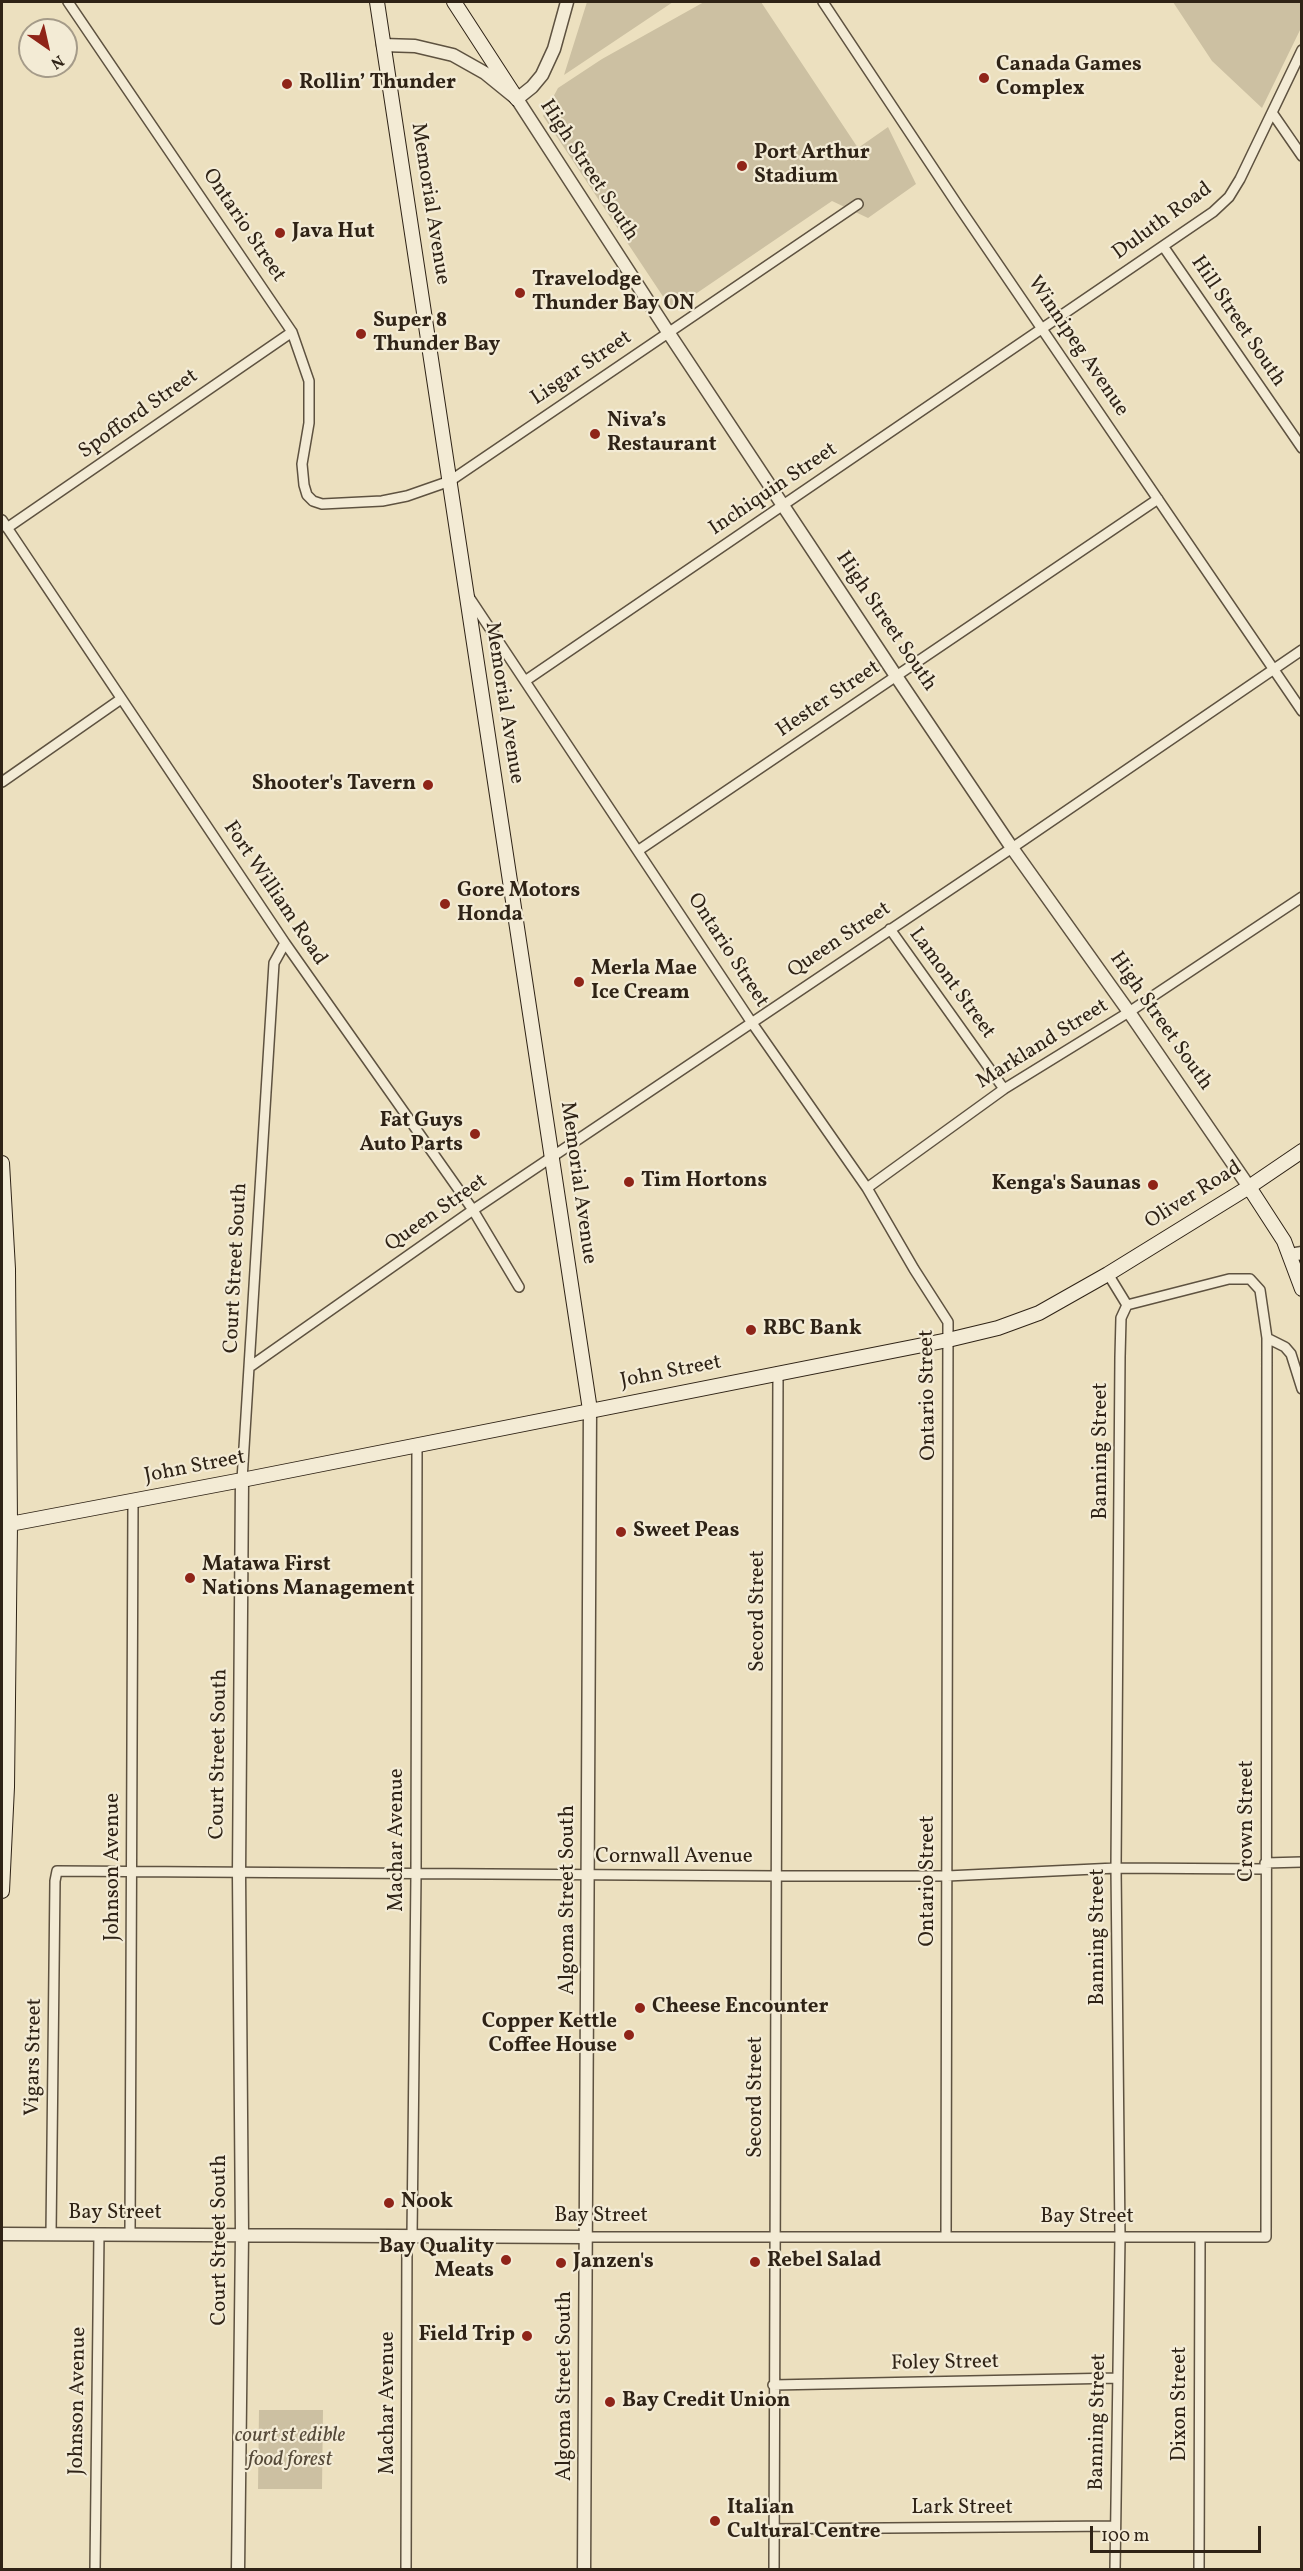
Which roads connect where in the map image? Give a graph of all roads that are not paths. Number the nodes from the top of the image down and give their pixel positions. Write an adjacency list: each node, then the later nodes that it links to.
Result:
1 (68, 2): 14 (street, Ontario Street)
2 (377, 2): 6 (main road, Memorial Avenue)
3 (454, 2): 8 (main road)
4 (567, 2): 8 (street)
5 (823, 2): 13 (street, Winnipeg Avenue)
6 (383, 45): 8 (street, High Street South); 17 (main road, Memorial Avenue)
7 (1302, 50): 9 (street, Duluth Road)
8 (517, 99): 15 (street, High Street South)
9 (1273, 114): 10 (street); 12 (street, Duluth Road)
10 (1302, 156)
11 (858, 204): 15 (street, Lisgar Street)
12 (1163, 246): 13 (street, Duluth Road); 16 (street, Hill Street South)
13 (1042, 328): 19 (street, Winnipeg Avenue); 20 (street, Inchiquin Street)
14 (292, 332): 18 (street, Ontario Street); 21 (street, Spofford Street)
15 (668, 332): 17 (street, Lisgar Street); 20 (street, High Street South)
16 (1302, 448)
17 (450, 481): 18 (street, Lisgar Street); 22 (main road, Memorial Avenue)
18 (307, 495)
19 (1158, 499): 24 (street, Winnipeg Avenue); 25 (street, Hester Street)
20 (782, 506): 25 (street, High Street South); 26 (street, Inchiquin Street)
21 (4, 524): 27 (street, Fort William Road)
22 (464, 590): 26 (street, Ontario Street); 39 (main road, Memorial Avenue)
23 (1302, 650): 24 (street, Queen Street)
24 (1273, 669): 28 (street, Winnipeg Avenue); 30 (street, Queen Street)
25 (896, 676): 30 (street, High Street South); 31 (street, Hester Street)
26 (525, 681): 31 (street, Ontario Street)
27 (121, 699): 29 (street); 34 (street, Fort William Road)
28 (1302, 711)
29 (2, 782)
30 (1012, 848): 33 (street, Queen Street); 35 (street, High Street South)
31 (639, 849): 36 (street, Ontario Street)
32 (1302, 897): 35 (street, Markland Street)
33 (890, 929): 36 (street, Queen Street); 37 (street, Lamont Street)
34 (285, 943): 43 (street, Fort William Road); 51 (street, Court Street South)
35 (1129, 1012): 37 (street, Markland Street); 41 (street, High Street South)
36 (752, 1023): 39 (street, Queen Street); 42 (street, Ontario Street)
37 (1004, 1089): 42 (street, Markland Street)
38 (1302, 1150): 41 (main road, Oliver Road)
39 (552, 1158): 43 (street, Queen Street); 54 (main road, Memorial Avenue)
40 (2, 1163): 58 (main road)
41 (1249, 1187): 44 (main road, High Street South); 45 (main road, Oliver Road)
42 (867, 1188): 50 (street, Ontario Street)
43 (472, 1210): 46 (street, Fort William Road); 51 (street, Queen Street)
44 (1296, 1254): 47 (main road, High Street South)
45 (1108, 1274): 48 (street); 50 (main road, John Street)
46 (519, 1287)
47 (1302, 1289)
48 (1127, 1305): 49 (street); 61 (street, Banning Street)
49 (1267, 1338): 53 (street); 60 (street, Crown Street)
50 (948, 1340): 52 (main road, John Street); 67 (street, Ontario Street)
51 (251, 1366): 56 (street, Court Street South)
52 (778, 1372): 54 (main road, John Street); 66 (street, Secord Street)
53 (1302, 1389)
54 (590, 1410): 55 (main road, John Street); 65 (street, Algoma Street South)
55 (417, 1444): 56 (main road, John Street); 64 (street, Machar Avenue)
56 (242, 1480): 57 (main road, John Street); 63 (street, Court Street South)
57 (134, 1501): 58 (main road, John Street); 62 (street, Johnson Avenue)
58 (10, 1524): 69 (main road)
59 (1302, 1862): 60 (street, Cornwall Avenue)
60 (1265, 1866): 61 (street, Cornwall Avenue); 80 (street, Crown Street)
61 (1116, 1868): 67 (street, Cornwall Avenue); 79 (street, Banning Street)
62 (132, 1871): 63 (street, Cornwall Avenue); 68 (street, Cornwall Avenue); 70 (street, Johnson Avenue)
63 (238, 1874): 64 (street, Cornwall Avenue); 74 (street, Court Street South)
64 (417, 1875): 65 (street, Cornwall Avenue); 75 (street, Machar Avenue)
65 (588, 1876): 66 (street, Cornwall Avenue); 77 (street, Algoma Street South)
66 (777, 1876): 67 (street, Cornwall Avenue); 76 (street, Secord Street)
67 (947, 1876): 78 (street, Ontario Street)
68 (55, 1881): 72 (street, Vigars Street)
69 (2, 1891)
70 (130, 2233): 73 (street, Bay Street); 74 (street, Bay Street)
71 (2, 2234): 72 (street, Bay Street)
72 (51, 2234): 73 (street, Bay Street)
73 (99, 2234): 85 (street, Johnson Avenue)
74 (242, 2234): 75 (street, Bay Street); 86 (street, Court Street South)
75 (410, 2236): 77 (street, Bay Street); 87 (street, Machar Avenue)
76 (774, 2236): 77 (street, Bay Street); 78 (street, Bay Street); 82 (street, Secord Street)
77 (586, 2237): 88 (street, Algoma Street South)
78 (946, 2237): 79 (street, Bay Street)
79 (1120, 2237): 80 (street, Bay Street); 81 (street, Banning Street)
80 (1200, 2239): 91 (street, Dixon Street)
81 (1118, 2378): 82 (street, Foley Street); 83 (street, Banning Street)
82 (773, 2385): 84 (street, Secord Street)
83 (1115, 2526): 84 (street, Lark Street); 90 (street, Banning Street)
84 (773, 2529): 89 (street, Secord Street)
85 (95, 2570)
86 (238, 2570)
87 (406, 2570)
88 (584, 2570)
89 (774, 2570)
90 (1115, 2570)
91 (1199, 2570)

